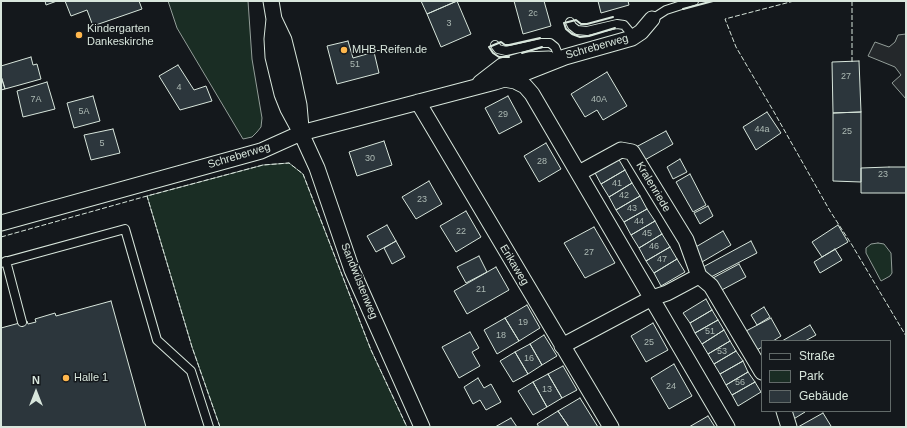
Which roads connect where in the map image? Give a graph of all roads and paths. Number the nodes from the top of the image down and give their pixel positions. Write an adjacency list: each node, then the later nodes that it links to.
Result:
1 (271, 1): 11 (street, Sandwüstenweg)
2 (694, 1): 3 (lane)
3 (652, 19): 5 (street, Schreberweg)
4 (570, 22): 5 (lane)
5 (632, 38): 7 (street, Schreberweg)
6 (495, 45): 7 (lane)
7 (560, 59): 8 (street, Schreberweg); 9 (street, Schreberweg)
8 (504, 79): 9 (street, Schreberweg); 12 (street)
9 (475, 87): 10 (street, Schreberweg)
10 (418, 102): 11 (street, Schreberweg); 18 (street, Erikaweg)
11 (302, 133): 13 (street, Schreberweg); 22 (street, Sandwüstenweg)
12 (579, 173): 15 (street, Kralenriede); 16 (street)
13 (1, 223)
14 (3, 262): 17 (lane); 21 (lane)
15 (699, 276): 16 (street); 19 (street, Kralenriede)
16 (652, 298): 18 (street); 24 (street)
17 (22, 322)
18 (562, 346): 23 (street, Erikaweg)
19 (761, 370)
20 (784, 412): 25 (street)
21 (208, 427)
22 (422, 427)
23 (611, 427)
24 (727, 427)
25 (789, 427)

